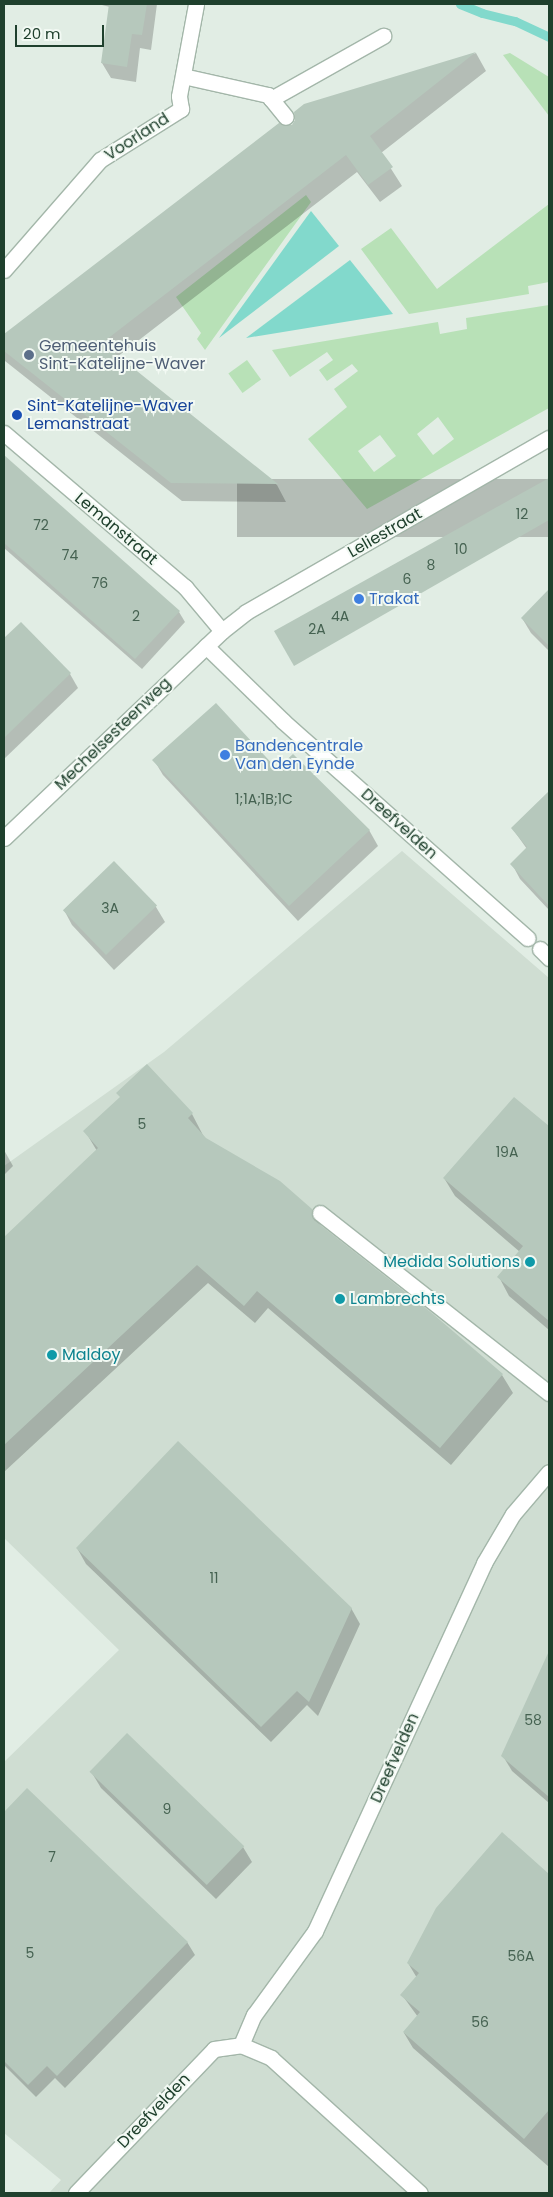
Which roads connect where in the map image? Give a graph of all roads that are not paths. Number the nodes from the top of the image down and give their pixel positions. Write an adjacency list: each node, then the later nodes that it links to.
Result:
1 (196, 4): 3 (street, Voorland)
2 (383, 36): 4 (street)
3 (183, 76): 4 (street); 6 (street, Voorland)
4 (271, 99): 5 (street)
5 (286, 118)
6 (4, 270)
7 (4, 433): 9 (street, Lemanstraat)
8 (549, 438): 9 (street, Leliestraat)
9 (222, 631): 10 (street, Mechelsesteenweg)
10 (206, 646): 11 (street, Mechelsesteenweg); 12 (street, Dreefvelden)
11 (4, 838)
12 (527, 938)
13 (320, 1213): 14 (street)
14 (549, 1393)
15 (549, 1472): 16 (street, Dreefvelden)
16 (241, 2045): 17 (street, Dreefvelden); 18 (street)
17 (76, 2193)
18 (420, 2193)

